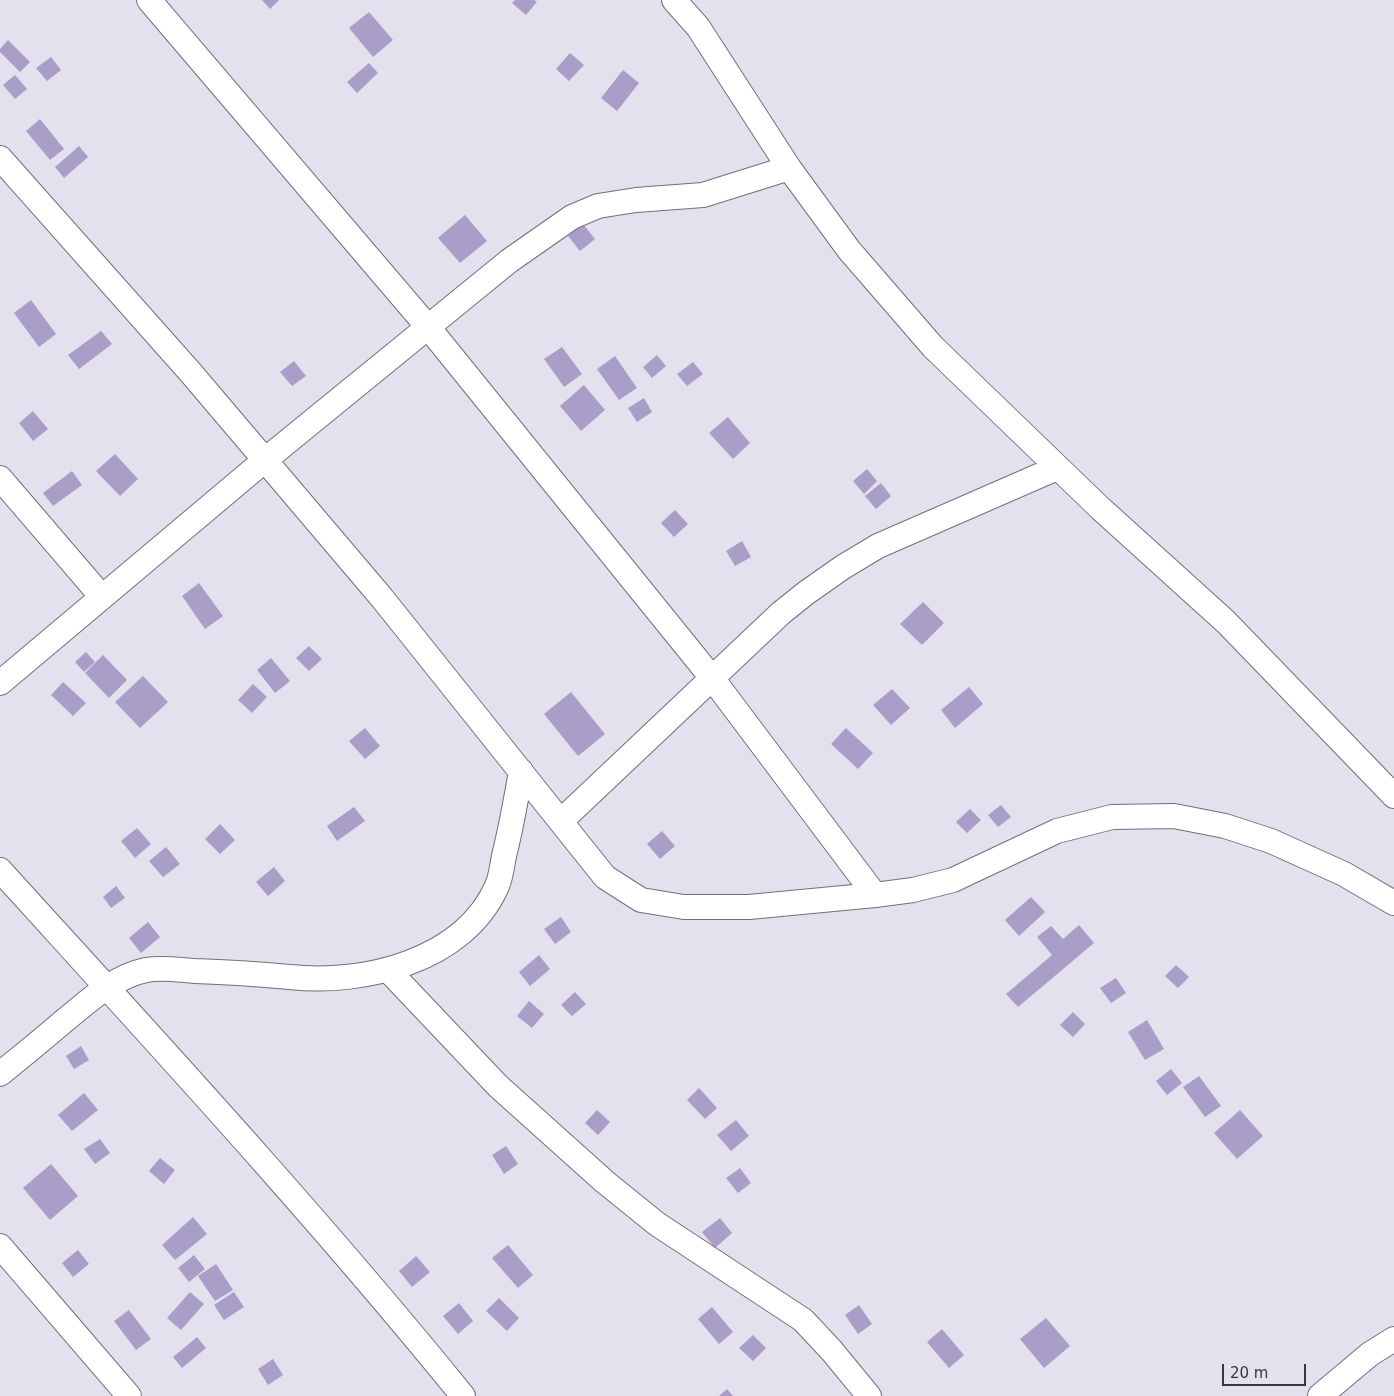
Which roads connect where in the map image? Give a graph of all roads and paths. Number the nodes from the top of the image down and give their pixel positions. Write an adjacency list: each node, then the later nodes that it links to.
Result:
1 (149, 0): 5 (street)
2 (674, 0): 4 (street)
3 (0, 158): 6 (street)
4 (789, 168): 5 (street); 7 (street)
5 (428, 327): 6 (street); 10 (street)
6 (265, 460): 9 (street); 12 (street)
7 (1057, 468): 10 (street); 13 (street)
8 (0, 478): 9 (street)
9 (102, 597): 11 (street)
10 (712, 678): 14 (street); 16 (street)
11 (0, 683)
12 (521, 771): 14 (street); 18 (street)
13 (1394, 796)
14 (561, 821): 16 (street)
15 (0, 870): 19 (street)
16 (875, 895): 17 (street)
17 (1394, 903)
18 (388, 970): 19 (street); 25 (street)
19 (106, 987): 20 (street); 24 (street)
20 (0, 1074)
21 (0, 1246): 23 (street)
22 (1394, 1339): 26 (street)
23 (129, 1396)
24 (463, 1396)
25 (869, 1396)
26 (1320, 1396)

